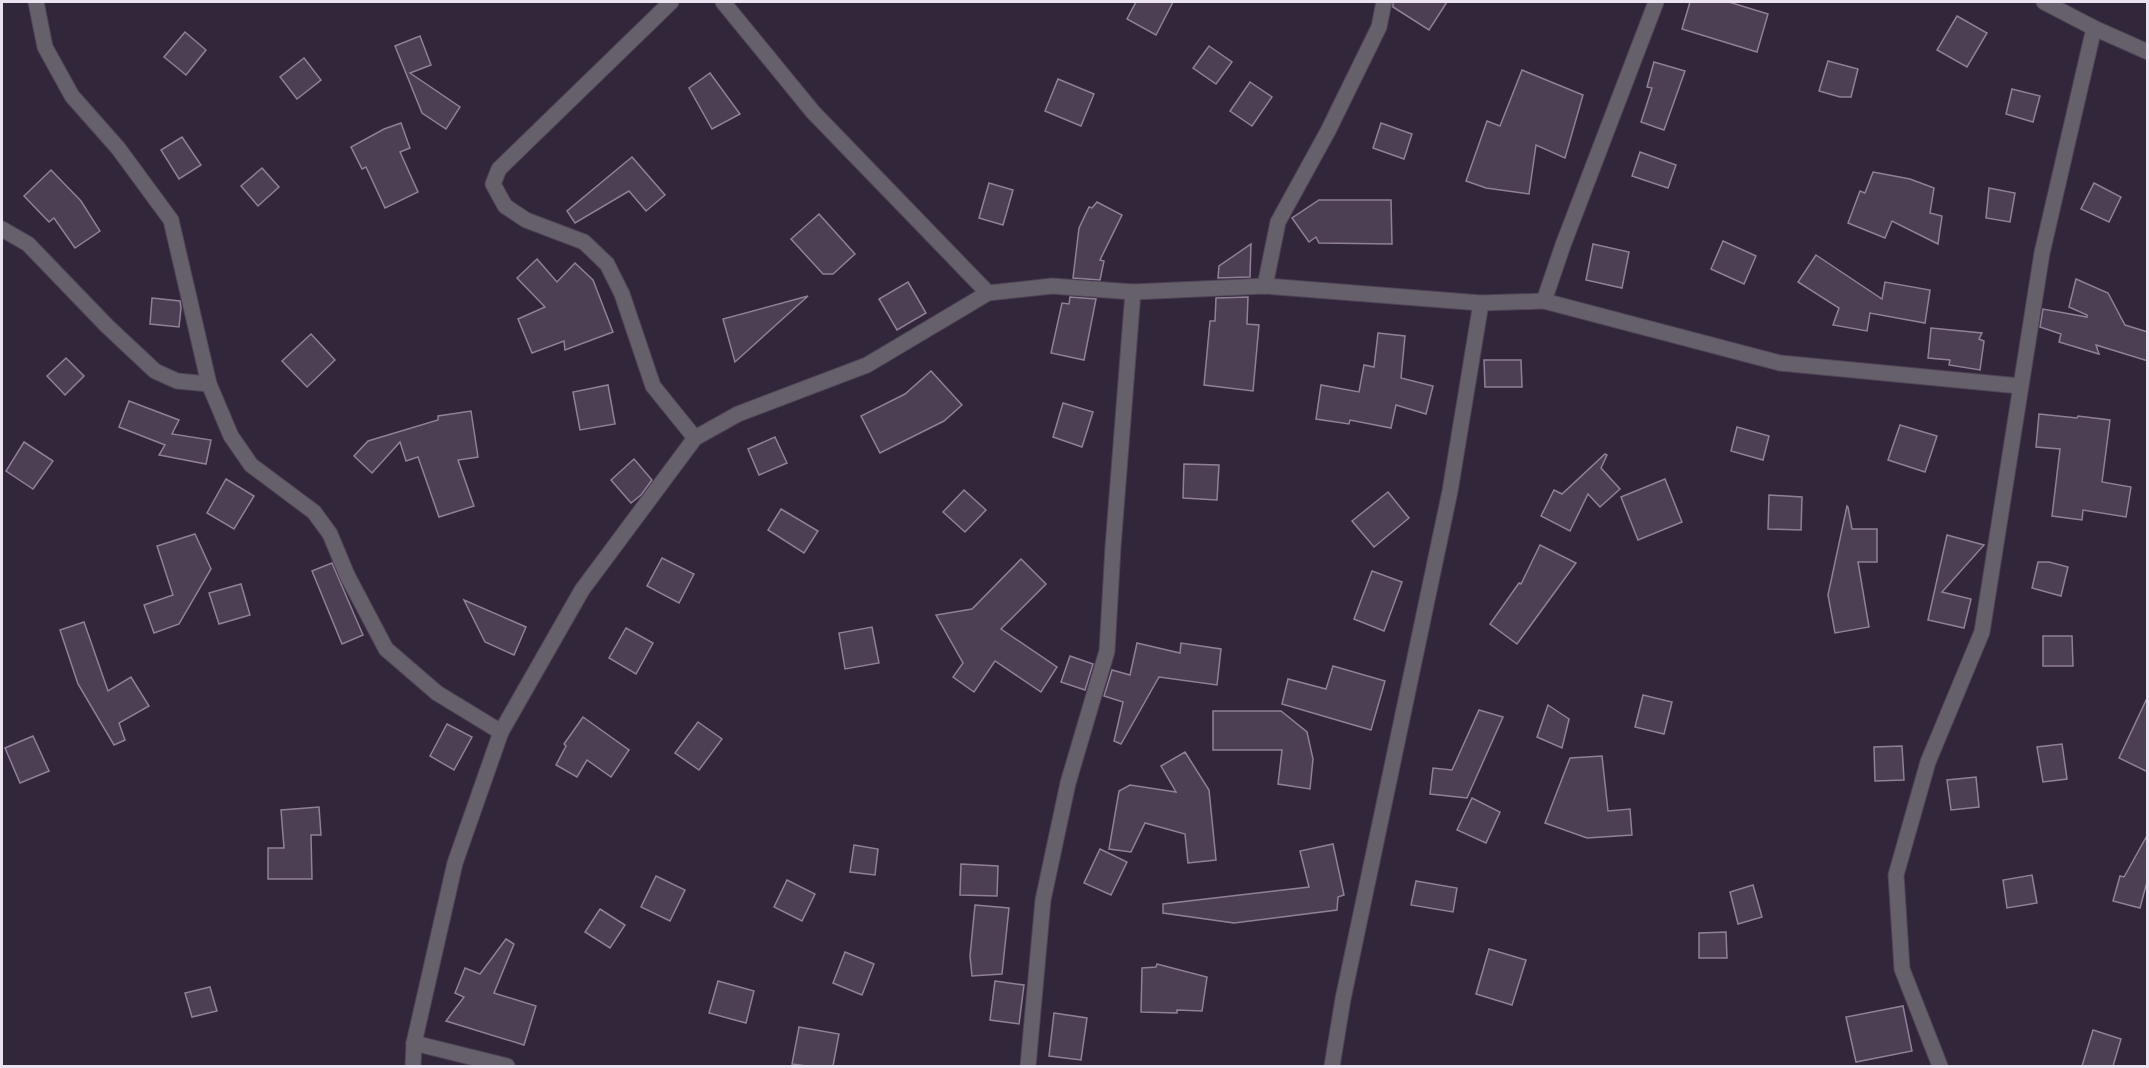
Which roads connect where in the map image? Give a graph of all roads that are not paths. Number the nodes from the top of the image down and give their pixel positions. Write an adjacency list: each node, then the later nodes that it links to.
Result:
1 (36, 2): 15 (street)
2 (671, 2): 17 (street)
3 (723, 2): 12 (street)
4 (1384, 2): 10 (street)
5 (1656, 2): 13 (street)
6 (2044, 2): 7 (street)
7 (2094, 28): 8 (street); 16 (street)
8 (2148, 52)
9 (2, 229): 15 (street)
10 (1265, 286): 11 (street); 14 (street)
11 (1133, 292): 12 (street); 22 (street)
12 (988, 293): 17 (street)
13 (1544, 301): 14 (street); 16 (street)
14 (1481, 303): 23 (street)
15 (208, 384): 18 (street)
16 (2020, 386): 24 (street)
17 (695, 438): 18 (street)
18 (501, 732): 19 (street)
19 (414, 1043): 20 (street); 21 (street)
20 (412, 1066)
21 (507, 1066)
22 (1028, 1066)
23 (1332, 1066)
24 (1940, 1066)

